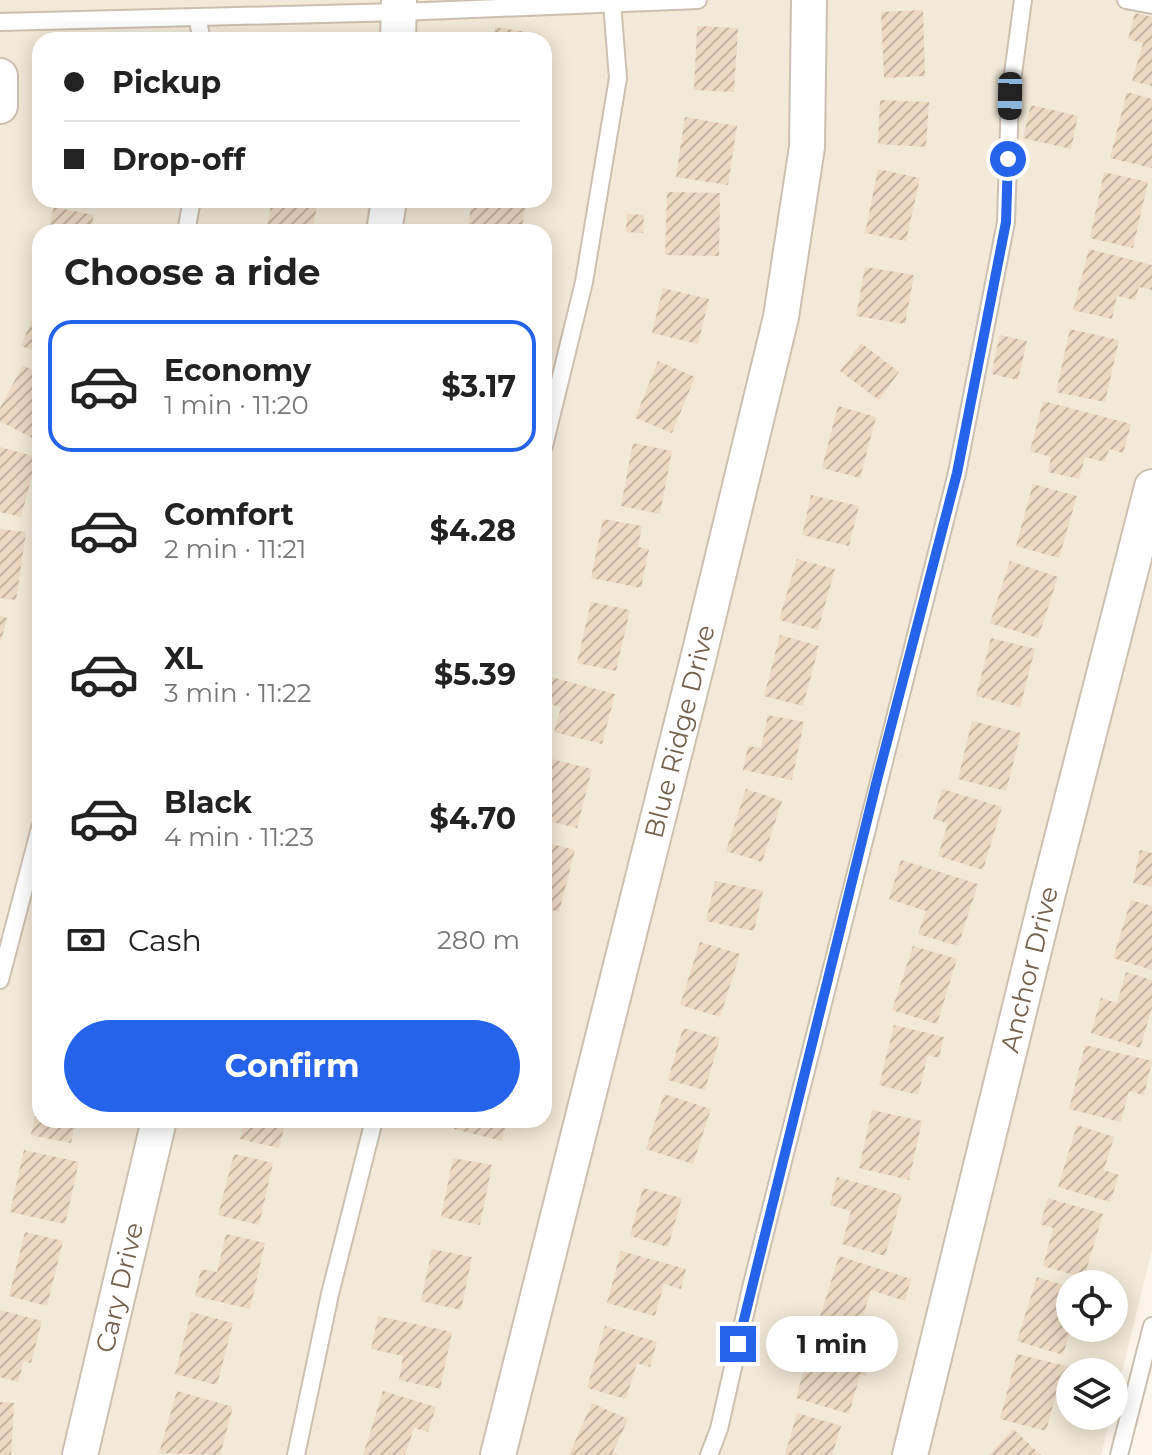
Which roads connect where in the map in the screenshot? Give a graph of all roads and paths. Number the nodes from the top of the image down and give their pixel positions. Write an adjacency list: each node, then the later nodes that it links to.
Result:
1 (698, 0): 5 (lane)
2 (809, 0): 22 (street, Blue Ridge Drive)
3 (1023, 0): 23 (lane)
4 (1126, 0): 6 (lane)
5 (612, 3): 8 (lane); 13 (lane)
6 (1152, 5)
7 (197, 17): 8 (lane); 9 (lane); 10 (lane)
8 (399, 17)
9 (0, 22)
10 (200, 32)
11 (0, 76): 12 (street)
12 (0, 106)
13 (552, 413)
14 (1152, 487): 24 (street, Anchor Drive)
15 (32, 858): 16 (lane)
16 (0, 980)
17 (157, 1128): 20 (street, Cary Drive)
18 (372, 1128): 21 (lane)
19 (1152, 1326): 25 (lane)
20 (80, 1455)
21 (296, 1455)
22 (498, 1455)
23 (709, 1455)
24 (910, 1455)
25 (1119, 1455)

